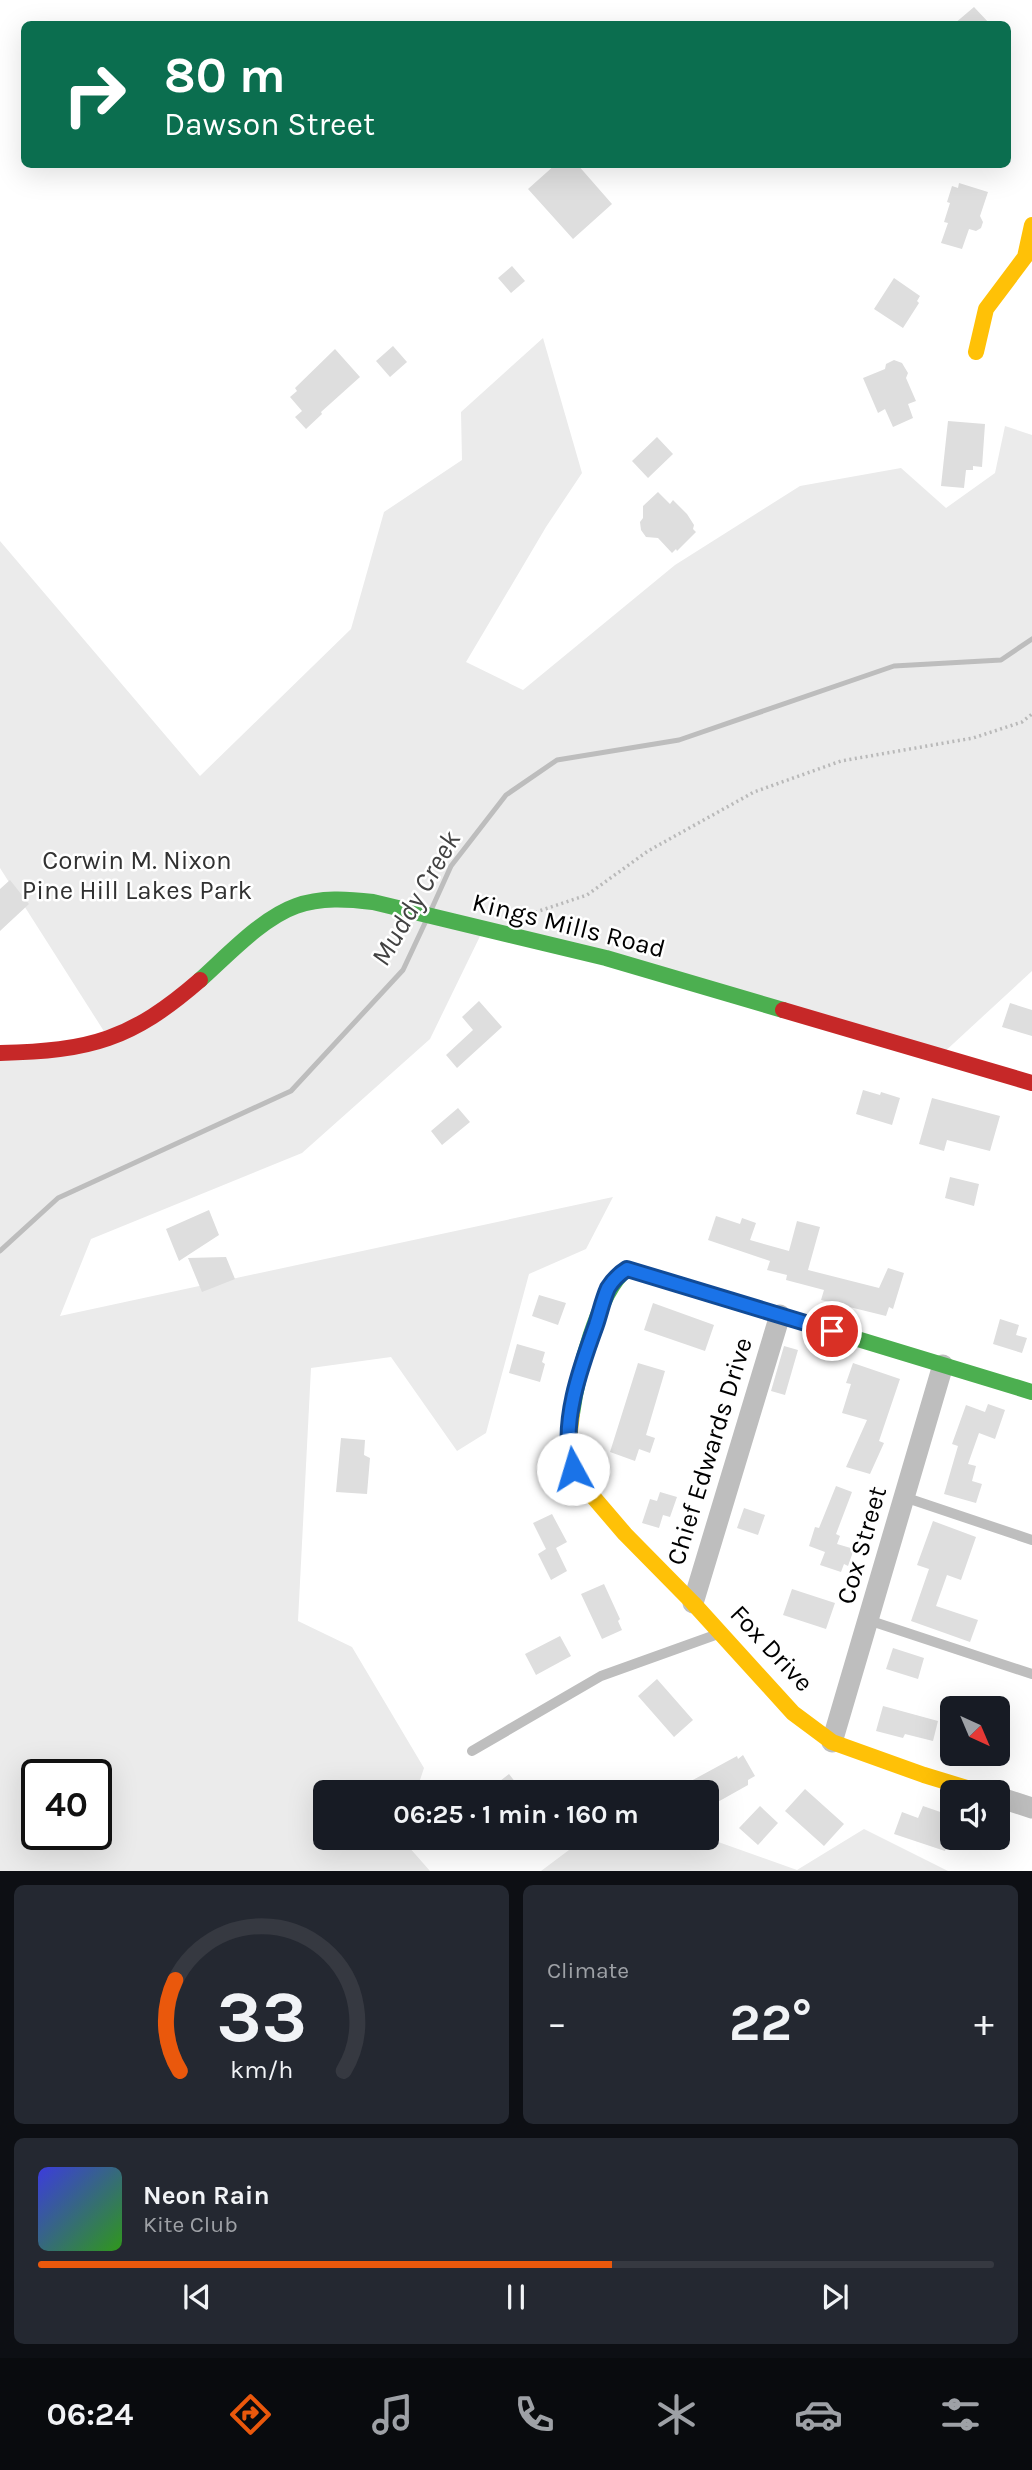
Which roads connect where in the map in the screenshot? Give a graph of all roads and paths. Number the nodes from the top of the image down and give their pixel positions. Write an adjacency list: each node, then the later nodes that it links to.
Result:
1 (1032, 225): 2 (street)
2 (976, 352)
3 (1032, 714): 4 (path)
4 (527, 915)
5 (0, 1053): 6 (street, Kings Mills Road)
6 (1032, 1083)
7 (780, 1315): 8 (street); 12 (street, Chief Edwards Drive); 12 (street, Fox Drive)
8 (943, 1365): 9 (street); 10 (street, Cox Street)
9 (1032, 1392)
10 (904, 1497): 11 (lane); 13 (street, Cox Street)
11 (1032, 1539)
12 (692, 1603): 14 (street, Fox Drive)
13 (868, 1620): 15 (lane); 16 (street, Cox Street)
14 (720, 1633): 16 (street, Fox Drive); 17 (lane)
15 (1032, 1674)
16 (832, 1742): 18 (street, Fox Drive)
17 (472, 1751)
18 (940, 1780)
19 (1010, 1801): 20 (street)
20 (1032, 1808)

